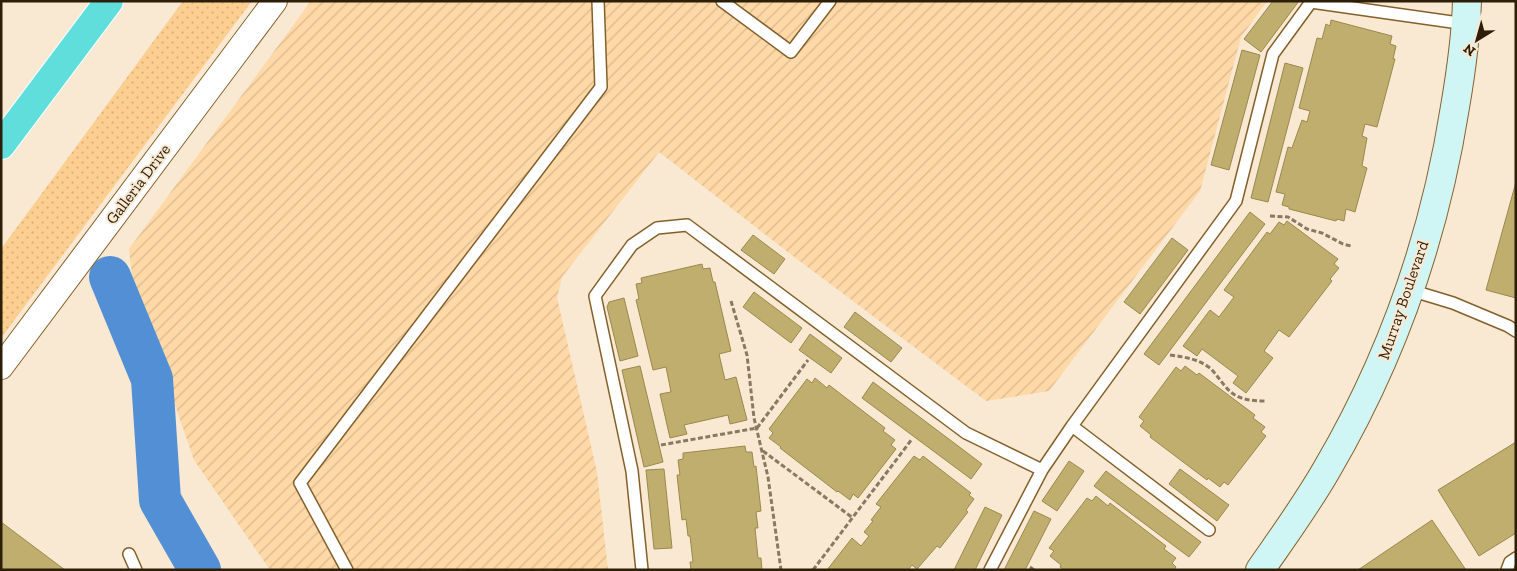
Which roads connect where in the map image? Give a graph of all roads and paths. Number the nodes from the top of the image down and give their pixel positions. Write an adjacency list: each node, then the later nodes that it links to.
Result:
1 (108, 1): 7 (highway)
2 (275, 1): 15 (street, Galleria Drive)
3 (598, 1): 29 (lane)
4 (722, 1): 5 (lane)
5 (830, 1)
6 (1467, 13): 10 (main road, Murray Boulevard); 17 (lane)
7 (1, 145)
8 (1270, 216): 9 (path)
9 (1351, 246)
10 (1410, 290): 12 (lane); 35 (main road, Murray Boulevard)
11 (731, 301): 18 (path)
12 (1516, 331)
13 (1170, 355): 16 (path)
14 (808, 360): 18 (path)
15 (1, 366)
16 (1267, 401)
17 (1072, 426): 22 (lane); 24 (lane)
18 (757, 428): 20 (path); 21 (path)
19 (912, 439): 23 (path)
20 (661, 446)
21 (762, 450): 23 (path); 31 (path)
22 (1042, 470): 30 (lane); 33 (lane)
23 (853, 518): 32 (path)
24 (1209, 530)
25 (129, 554): 28 (lane)
26 (1516, 558): 36 (lane)
27 (1030, 567): 34 (path)
28 (136, 570)
29 (348, 570)
30 (642, 570)
31 (781, 570)
32 (813, 570)
33 (990, 570)
34 (1034, 570)
35 (1260, 570)
36 (1507, 570)

